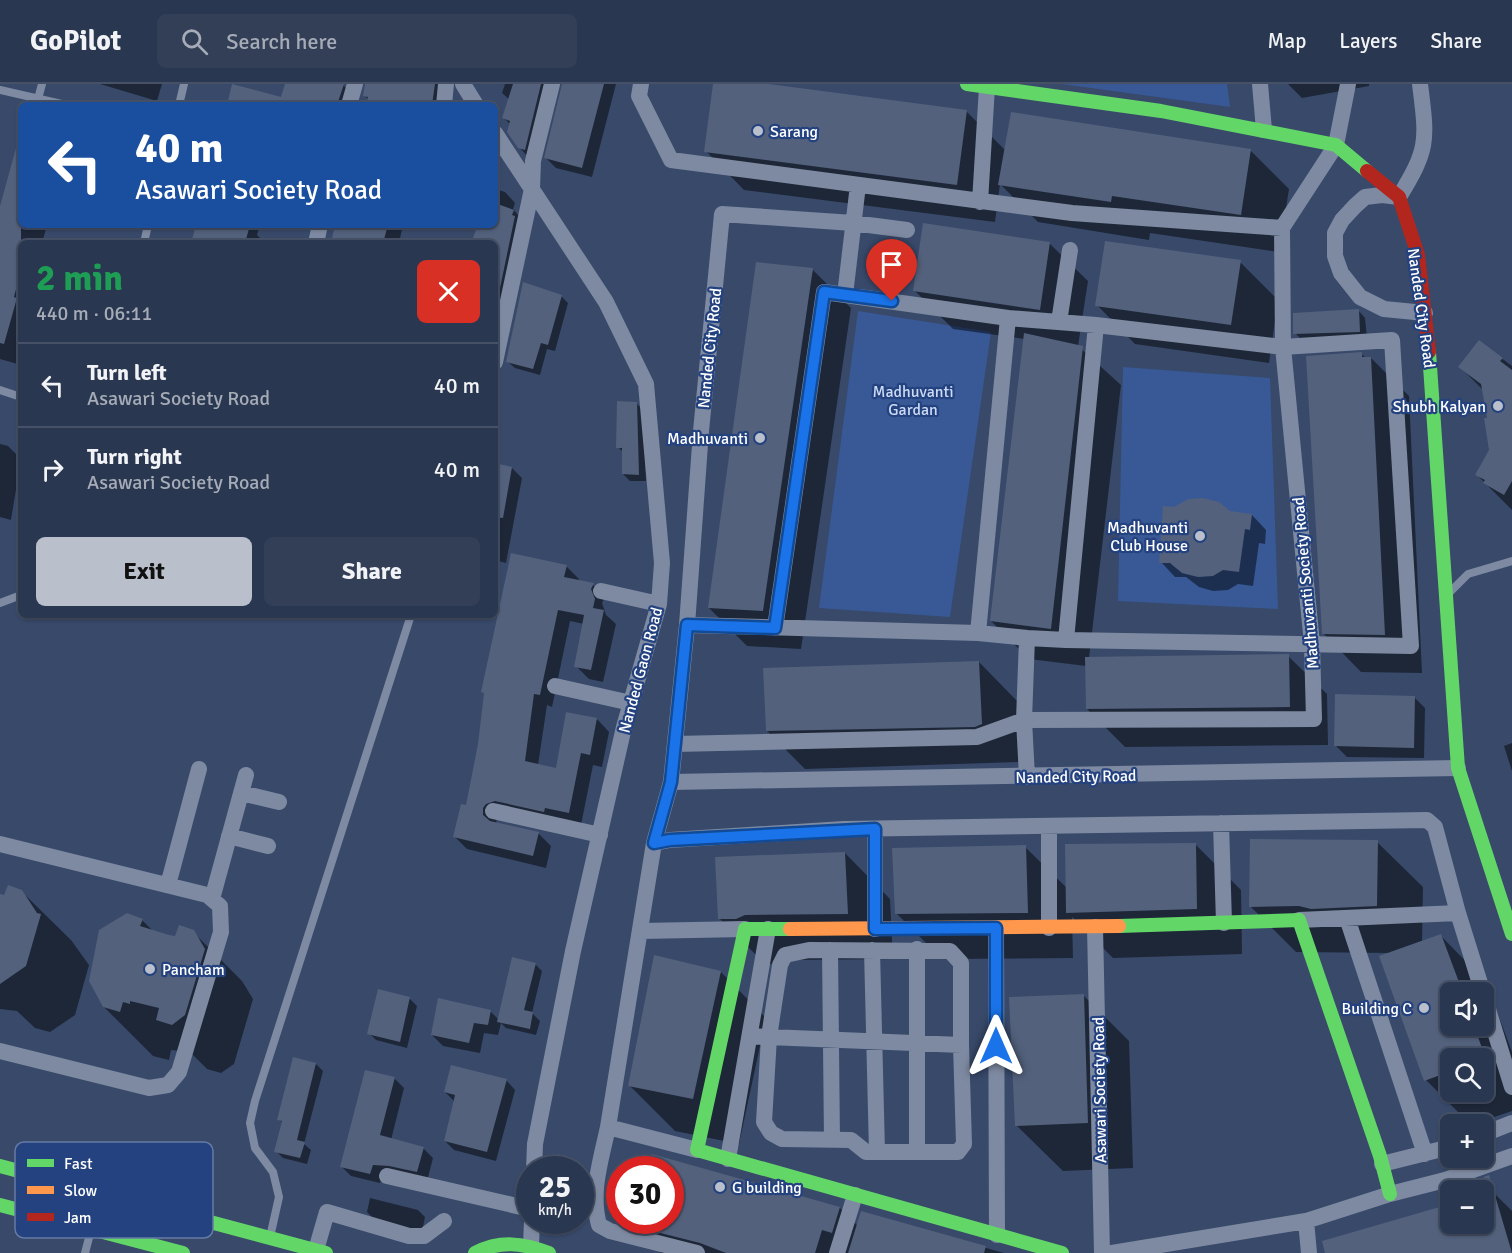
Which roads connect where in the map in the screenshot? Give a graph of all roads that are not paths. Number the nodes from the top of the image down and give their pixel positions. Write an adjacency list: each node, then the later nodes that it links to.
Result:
1 (42, 84): 15 (lane)
2 (184, 84): 17 (lane)
3 (355, 84): 18 (street)
4 (446, 84): 19 (street)
5 (463, 84): 20 (street)
6 (552, 84): 25 (street)
7 (641, 84): 24 (street)
8 (967, 84): 12 (street)
9 (1260, 84): 21 (street)
10 (1348, 84): 23 (street)
11 (1420, 84): 26 (street)
12 (987, 87): 13 (street); 27 (street)
13 (1030, 88): 21 (street)
14 (0, 90): 15 (lane)
15 (38, 99): 16 (lane)
16 (52, 102)
17 (180, 102)
18 (351, 102)
19 (444, 102)
20 (475, 102)
21 (1264, 130): 23 (street)
22 (498, 138): 25 (street, Nanded Gaon Road)
23 (1336, 145): 26 (street); 29 (street)
24 (858, 185): 27 (street); 28 (street)
25 (532, 189): 38 (street); 46 (street, Nanded Gaon Road)
26 (1399, 197): 33 (street, Nanded City Road); 33 (street)
27 (980, 202): 29 (street)
28 (853, 223): 30 (street); 32 (street); 48 (street, Nanded City Road)
29 (1282, 228): 37 (street, Madhuvanti Society Road)
30 (908, 231)
31 (1070, 250): 35 (street)
32 (845, 295): 34 (street); 49 (street)
33 (1425, 313): 44 (street, Nanded City Road)
34 (1008, 318): 35 (street); 50 (street)
35 (1059, 322): 36 (street)
36 (1096, 325): 37 (street); 52 (street)
37 (1283, 347): 53 (street, Madhuvanti Society Road); 53 (street)
38 (498, 349)
39 (0, 390): 40 (lane)
40 (18, 396)
41 (1512, 561): 44 (lane)
42 (601, 591): 46 (street)
43 (18, 596): 45 (lane)
44 (1445, 597): 58 (street, Nanded City Road)
45 (0, 603)
46 (659, 604): 55 (street, Nanded Gaon Road)
47 (410, 618): 129 (lane)
48 (687, 625): 49 (street); 57 (street, Nanded City Road)
49 (775, 628): 50 (street)
50 (978, 633): 51 (street)
51 (1027, 638): 52 (street); 56 (street)
52 (1066, 640): 53 (street)
53 (1312, 645): 56 (street, Madhuvanti Society Road)
54 (555, 686): 55 (street)
55 (631, 703): 69 (street, Nanded Gaon Road)
56 (1024, 720): 57 (street); 61 (street)
57 (675, 744): 62 (street, Nanded City Road)
58 (1458, 768): 61 (street, Nanded City Road); 87 (street, Nanded City Road)
59 (199, 769): 74 (street)
60 (246, 775): 63 (street)
61 (1027, 777): 62 (street, Nanded City Road)
62 (671, 782): 71 (street, Nanded City Road)
63 (241, 793): 64 (street); 70 (street)
64 (279, 802)
65 (493, 811): 69 (street)
66 (1221, 824): 67 (street); 76 (street); 79 (street)
67 (1049, 826): 68 (street); 82 (street)
68 (875, 829): 71 (street); 85 (street)
69 (600, 835): 110 (street, Nanded Gaon Road)
70 (230, 836): 73 (street); 75 (street)
71 (654, 843): 86 (street)
72 (0, 844): 74 (street)
73 (268, 846)
74 (168, 885): 75 (street)
75 (212, 899): 99 (street)
76 (1458, 914): 77 (street); 91 (street)
77 (1347, 918): 78 (street); 109 (street)
78 (1299, 920): 79 (street); 113 (street)
79 (1224, 923): 80 (street)
80 (1095, 927): 82 (street); 139 (street, Asawari Society Road)
81 (996, 928): 82 (street); 85 (street); 126 (street)
82 (1049, 928)
83 (745, 929): 84 (street); 86 (street); 105 (street)
84 (768, 929): 85 (street); 93 (street)
85 (875, 929)
86 (641, 931): 102 (street)
87 (1512, 934)
88 (917, 949): 90 (street); 97 (street); 98 (street)
89 (830, 950): 90 (street); 94 (street); 95 (street)
90 (872, 950): 96 (street)
91 (1479, 982)
92 (1494, 1029): 100 (street)
93 (750, 1036): 94 (street); 112 (street)
94 (769, 1037): 95 (street); 104 (street)
95 (830, 1039): 96 (street); 104 (street)
96 (874, 1041): 97 (street); 107 (street)
97 (918, 1043): 98 (street); 108 (street)
98 (961, 1045): 108 (street)
99 (0, 1051)
100 (1512, 1087)
101 (1512, 1123): 103 (street)
102 (608, 1127): 105 (street); 136 (street)
103 (1494, 1130)
104 (832, 1140): 107 (street)
105 (697, 1150): 112 (street)
106 (1440, 1150): 109 (street)
107 (877, 1152): 108 (street)
108 (917, 1152)
109 (1425, 1154): 113 (street)
110 (535, 1156)
111 (1512, 1156): 117 (street)
112 (728, 1159): 118 (street)
113 (1382, 1164): 117 (street)
114 (0, 1166): 115 (street)
115 (15, 1170)
116 (387, 1176): 120 (street)
117 (1390, 1194): 123 (street)
118 (855, 1195): 126 (street); 137 (street)
119 (0, 1205): 121 (street)
120 (516, 1206)
121 (15, 1209)
122 (444, 1221): 131 (street)
123 (1306, 1221): 140 (street); 141 (street)
124 (213, 1223): 129 (street)
125 (531, 1234): 130 (street)
126 (996, 1235): 138 (street)
127 (89, 1238): 132 (lane)
128 (123, 1238): 133 (street)
129 (269, 1238): 131 (street)
130 (531, 1245): 134 (street); 135 (street)
131 (321, 1252)
132 (85, 1253)
133 (183, 1253)
134 (475, 1253)
135 (549, 1253)
136 (697, 1253)
137 (837, 1253)
138 (1062, 1253)
139 (1102, 1253)
140 (1112, 1253)
141 (1309, 1253)

